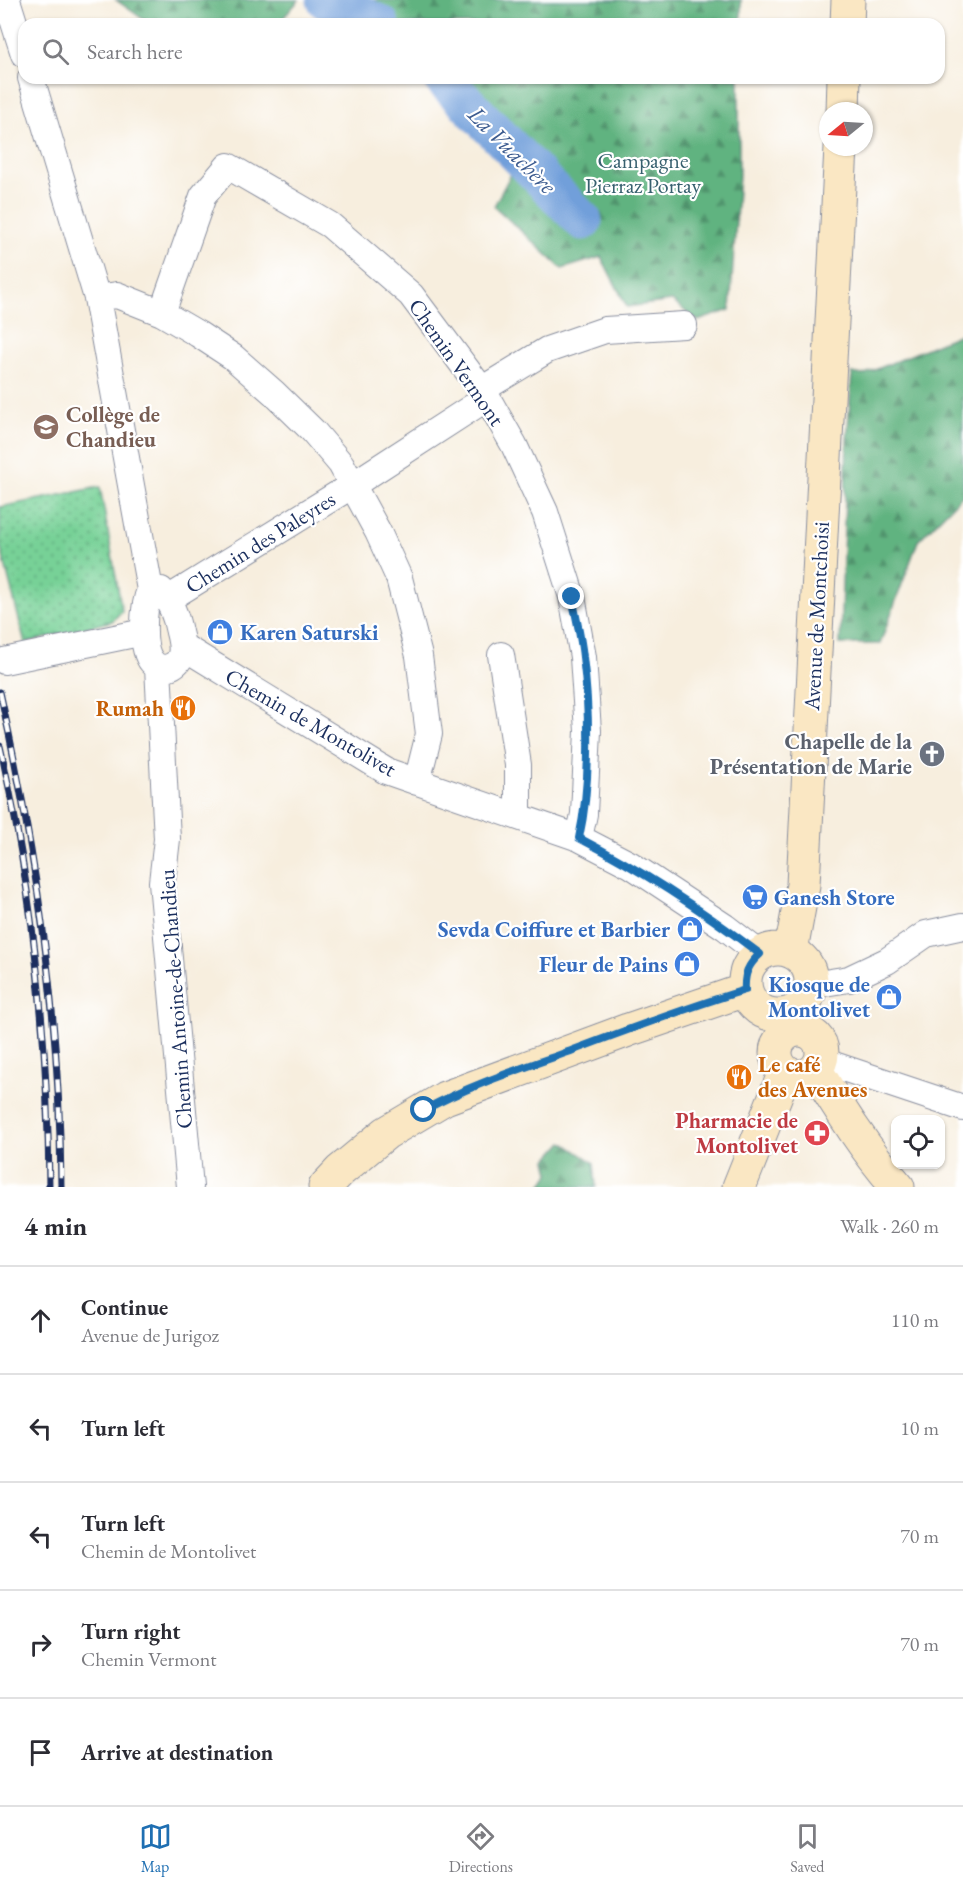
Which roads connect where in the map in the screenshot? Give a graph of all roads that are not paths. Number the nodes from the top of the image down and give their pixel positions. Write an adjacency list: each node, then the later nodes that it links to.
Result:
1 (7, 0): 4 (street)
2 (848, 0): 3 (street)
3 (847, 18)
4 (18, 35)
5 (33, 84): 9 (street)
6 (844, 84): 7 (street)
7 (843, 102)
8 (841, 156): 24 (street, Avenue de Montchoisi)
9 (97, 298): 10 (street, Chemin des Paleyres); 14 (street)
10 (162, 313): 12 (street, Chemin Vermont); 13 (street, Chemin des Paleyres)
11 (684, 325): 12 (street, Chemin des Paleyres)
12 (485, 394): 13 (street, Chemin des Paleyres); 22 (street, Chemin Vermont)
13 (351, 486): 14 (street, Chemin des Paleyres); 20 (street, Chemin des Paleyres)
14 (159, 594): 15 (street); 16 (street)
15 (144, 632): 18 (street); 19 (street)
16 (182, 646): 19 (street); 20 (street, Chemin de Montolivet)
17 (501, 655): 21 (street)
18 (4, 661)
19 (158, 667): 29 (street, Chemin Antoine-de-Chandieu)
20 (417, 782): 21 (street, Chemin de Montolivet)
21 (518, 816): 22 (street, Chemin de Montolivet)
22 (579, 838): 24 (street, Chemin de Montolivet)
23 (963, 926): 25 (street)
24 (776, 952): 25 (street); 26 (street)
25 (810, 991): 26 (street); 27 (street)
26 (755, 1002): 27 (street); 30 (street)
27 (803, 1058): 28 (street); 31 (street); 32 (street)
28 (963, 1108)
29 (190, 1187)
30 (325, 1187)
31 (739, 1187)
32 (898, 1187)

